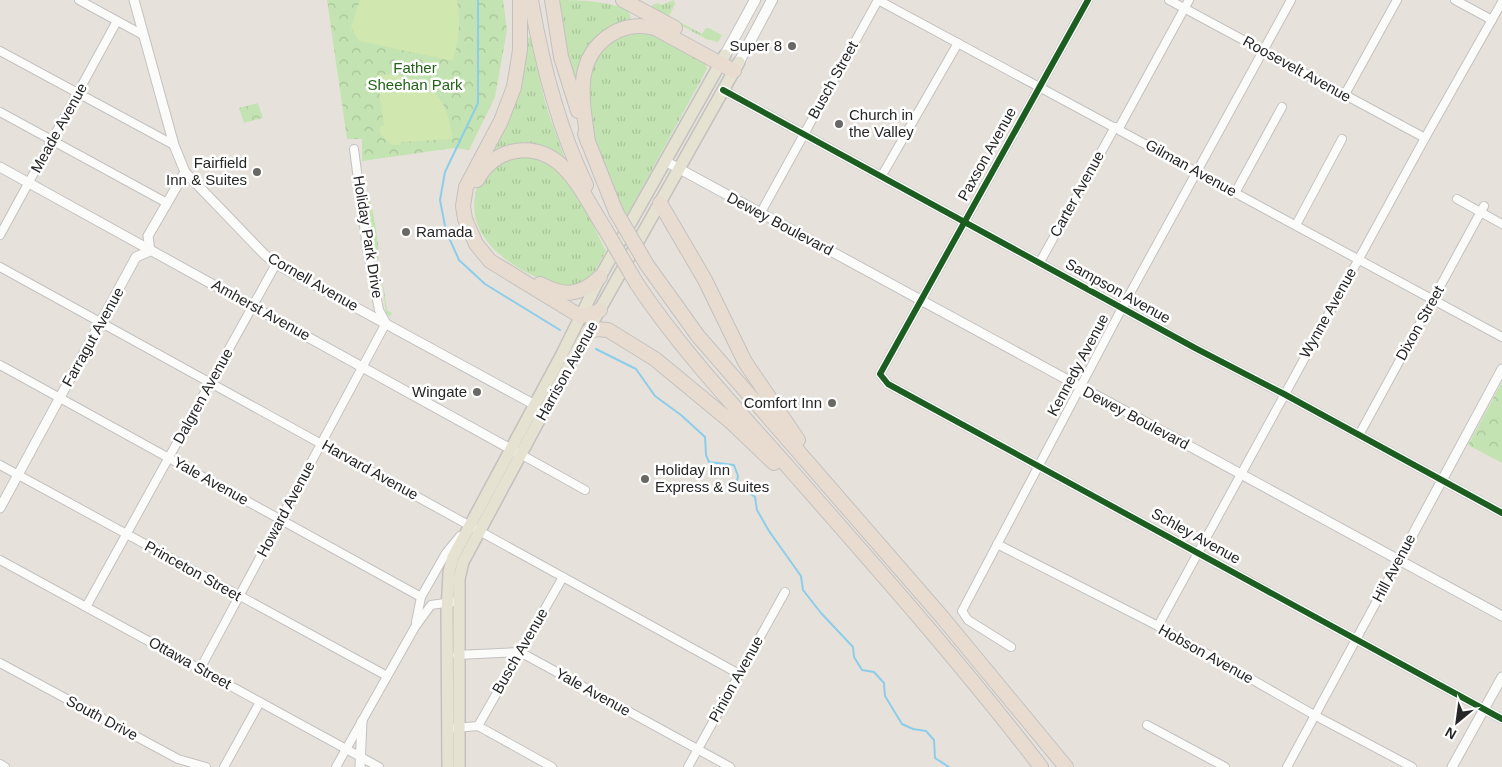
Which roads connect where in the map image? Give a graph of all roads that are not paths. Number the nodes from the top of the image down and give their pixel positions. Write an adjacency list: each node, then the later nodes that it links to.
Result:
1 (79, 0): 19 (street)
2 (134, 0): 20 (street, Cornell Avenue)
3 (520, 0): 69 (highway)
4 (531, 0): 56 (highway)
5 (552, 0): 37 (highway)
6 (623, 0): 24 (highway)
7 (755, 0): 24 (main road, Harrison Avenue)
8 (772, 0): 25 (main road, Harrison Avenue)
9 (878, 0): 21 (street, Gilman Avenue); 33 (street, Busch Street)
10 (1088, 0): 26 (street, Paxson Avenue)
11 (1169, 0): 17 (street, Roosevelt Avenue)
12 (1189, 0): 17 (street, Carter Avenue)
13 (1291, 0): 22 (street, Kennedy Avenue)
14 (1397, 0): 29 (street)
15 (1455, 0): 18 (street)
16 (1502, 2): 18 (street, Wynne Avenue)
17 (1184, 8): 22 (street, Roosevelt Avenue); 32 (street, Carter Avenue)
18 (1492, 20): 34 (street, Wynne Avenue)
19 (117, 21): 20 (street); 28 (street, Meade Avenue)
20 (143, 35): 38 (street, Cornell Avenue)
21 (958, 43): 26 (street, Gilman Avenue); 45 (street)
22 (1263, 50): 29 (street, Roosevelt Avenue); 43 (street, Kennedy Avenue)
23 (0, 51): 28 (street)
24 (723, 59): 25 (highway); 37 (highway); 40 (main road, Harrison Avenue)
25 (736, 67): 27 (main road, Harrison Avenue)
26 (1040, 86): 32 (street, Gilman Avenue); 53 (street, Paxson Avenue)
27 (723, 90): 33 (street, Sampson Avenue); 42 (main road, Harrison Avenue)
28 (78, 93): 36 (street, Meade Avenue); 38 (street)
29 (1344, 96): 34 (street, Roosevelt Avenue)
30 (1282, 107): 47 (street)
31 (0, 112): 36 (street)
32 (1117, 128): 43 (street, Gilman Avenue); 60 (street, Carter Avenue)
33 (804, 133): 45 (street, Sampson Avenue); 52 (street, Busch Street)
34 (1425, 138): 59 (street, Wynne Avenue)
35 (1342, 139): 55 (street)
36 (53, 141): 46 (street, Meade Avenue); 49 (street)
37 (588, 142): 94 (highway, bridge)
38 (174, 145): 44 (street, Cornell Avenue)
39 (354, 150): 71 (street, Holiday Park Drive)
40 (665, 161): 42 (street, Dewey Boulevard); 63 (main road, Harrison Avenue)
41 (0, 167): 46 (street, Amherst Avenue)
42 (679, 168): 50 (main road, Harrison Avenue); 52 (street, Dewey Boulevard)
43 (1197, 171): 47 (street, Gilman Avenue); 67 (street, Kennedy Avenue)
44 (185, 172): 49 (street); 61 (street, Cornell Avenue)
45 (881, 177): 53 (street, Sampson Avenue)
46 (29, 183): 57 (street, Meade Avenue); 58 (street, Amherst Avenue)
47 (1235, 193): 55 (street, Gilman Avenue)
48 (1457, 199): 51 (street)
49 (167, 203): 58 (street)
50 (660, 203): 68 (main road, Harrison Avenue); 94 (highway)
51 (1482, 209): 54 (street); 64 (street, Dixon Street)
52 (760, 214): 65 (street, Dewey Boulevard)
53 (963, 222): 60 (street, Sampson Avenue); 65 (street, Paxson Avenue)
54 (1502, 224)
55 (1296, 226): 59 (street, Gilman Avenue)
56 (605, 229): 63 (highway); 103 (highway, bridge)
57 (0, 235)
58 (150, 251): 66 (street, Amherst Avenue); 70 (street, Farragut Avenue)
59 (1358, 259): 64 (street, Gilman Avenue); 80 (street, Wynne Avenue)
60 (1040, 262): 67 (street, Sampson Avenue)
61 (276, 264): 66 (street, Dalgren Avenue); 71 (street, Cornell Avenue)
62 (0, 267): 70 (street, Harvard Avenue)
63 (600, 277): 69 (main road, Harrison Avenue)
64 (1432, 300): 73 (street, Gilman Avenue); 83 (street, Dixon Street)
65 (920, 301): 77 (street, Paxson Avenue); 79 (street, Dewey Boulevard)
66 (252, 306): 75 (street, Amherst Avenue); 78 (street, Dalgren Avenue)
67 (1122, 308): 79 (street, Kennedy Avenue); 80 (street, Sampson Avenue)
68 (600, 310): 69 (highway); 72 (main road, Harrison Avenue)
69 (580, 316): 82 (main road, Harrison Avenue)
70 (102, 323): 78 (street, Harvard Avenue); 81 (street, Farragut Avenue)
71 (386, 323): 75 (street, Howard Avenue); 82 (street, Cornell Avenue)
72 (588, 332): 86 (main road, Harrison Avenue); 103 (highway)
73 (1502, 338)
74 (0, 365): 81 (street, Yale Avenue)
75 (363, 366): 84 (street, Howard Avenue); 85 (street, Amherst Avenue)
76 (1502, 369): 92 (street, Hill Avenue)
77 (880, 374): 89 (street, Schley Avenue)
78 (210, 382): 84 (street, Harvard Avenue); 87 (street, Dalgren Avenue)
79 (1081, 389): 89 (street, Kennedy Avenue); 91 (street, Dewey Boulevard)
80 (1284, 394): 83 (street, Sampson Avenue); 91 (street, Wynne Avenue)
81 (60, 398): 87 (street, Yale Avenue); 90 (street, Farragut Avenue)
82 (535, 405): 85 (main road, Harrison Avenue)
83 (1359, 435): 92 (street, Sampson Avenue)
84 (321, 444): 97 (street, Howard Avenue); 98 (street, Harvard Avenue)
85 (511, 449): 86 (street, Amherst Avenue); 98 (main road, Harrison Avenue)
86 (522, 455): 93 (street); 99 (main road, Harrison Avenue)
87 (168, 458): 97 (street, Yale Avenue); 100 (street, Dalgren Avenue)
88 (0, 465): 90 (street, Princeton Street)
89 (1037, 466): 101 (street, Kennedy Avenue); 102 (street, Schley Avenue)
90 (18, 474): 95 (street, Farragut Avenue); 100 (street, Princeton Street)
91 (1240, 474): 102 (street, Wynne Avenue); 105 (street, Dewey Boulevard)
92 (1442, 480): 96 (street, Sampson Avenue); 105 (street, Hill Avenue)
93 (585, 490)
94 (836, 497): 149 (highway)
95 (0, 508)
96 (1502, 513)
97 (280, 520): 108 (street, Howard Avenue); 109 (street, Yale Avenue)
98 (469, 525): 99 (street, Harvard Avenue); 109 (street); 111 (main road, Harrison Avenue)
99 (480, 531): 106 (street, Harvard Avenue); 110 (main road, Harrison Avenue)
100 (126, 534): 108 (street, Princeton Street); 112 (street, Dalgren Avenue)
101 (997, 544): 114 (street, Hobson Avenue); 117 (street, Kennedy Avenue)
102 (1198, 551): 114 (street, Wynne Avenue); 116 (street, Schley Avenue)
103 (867, 557): 148 (highway)
104 (0, 560): 112 (street, Ottawa Street)
105 (1399, 560): 113 (street, Dewey Boulevard); 116 (street, Hill Avenue)
106 (563, 577): 118 (street, Busch Avenue); 122 (street, Harvard Avenue)
107 (785, 592): 122 (street, Pinion Avenue)
108 (239, 596): 121 (street, Howard Avenue); 123 (street, Princeton Street)
109 (422, 597): 115 (street)
110 (459, 601): 111 (street); 119 (main road, Harrison Avenue)
111 (447, 602): 115 (street); 119 (main road, Harrison Avenue)
112 (86, 606): 121 (street, Ottawa Street)
113 (1502, 616)
114 (1158, 626): 127 (street, Hobson Avenue)
115 (415, 627): 123 (street)
116 (1356, 640): 126 (street, Schley Avenue); 127 (street, Hill Avenue)
117 (1011, 647)
118 (520, 652): 119 (street); 131 (street, Busch Avenue); 134 (street, Yale Avenue)
119 (453, 655): 132 (main road, Harrison Avenue)
120 (0, 663): 138 (street, South Drive)
121 (200, 669): 125 (street, Ottawa Street)
122 (739, 674): 134 (street, Pinion Avenue)
123 (387, 676): 129 (street)
124 (1502, 676): 126 (street)
125 (260, 702): 133 (street, Ottawa Street); 139 (street)
126 (1485, 710): 128 (street, Schley Avenue); 153 (street)
127 (1316, 716): 151 (street, Hill Avenue); 152 (street, Hobson Avenue)
128 (1502, 719)
129 (362, 722): 133 (street); 135 (street)
130 (1147, 725): 150 (street)
131 (478, 726): 132 (street); 145 (street)
132 (453, 728): 143 (main road, Harrison Avenue); 144 (main road, Harrison Avenue)
133 (346, 749): 135 (street, Ottawa Street); 140 (street)
134 (698, 749): 146 (street, Pinion Avenue); 147 (street, Yale Avenue)
135 (360, 756): 141 (street); 142 (street, Ottawa Street)
136 (0, 764): 137 (street)
137 (5, 767)
138 (206, 767)
139 (224, 767)
140 (336, 767)
141 (360, 767)
142 (379, 767)
143 (448, 767)
144 (459, 767)
145 (552, 767)
146 (688, 767)
147 (730, 767)
148 (1041, 767)
149 (1066, 767)
150 (1225, 767)
151 (1287, 767)
152 (1412, 767)
153 (1452, 767)

